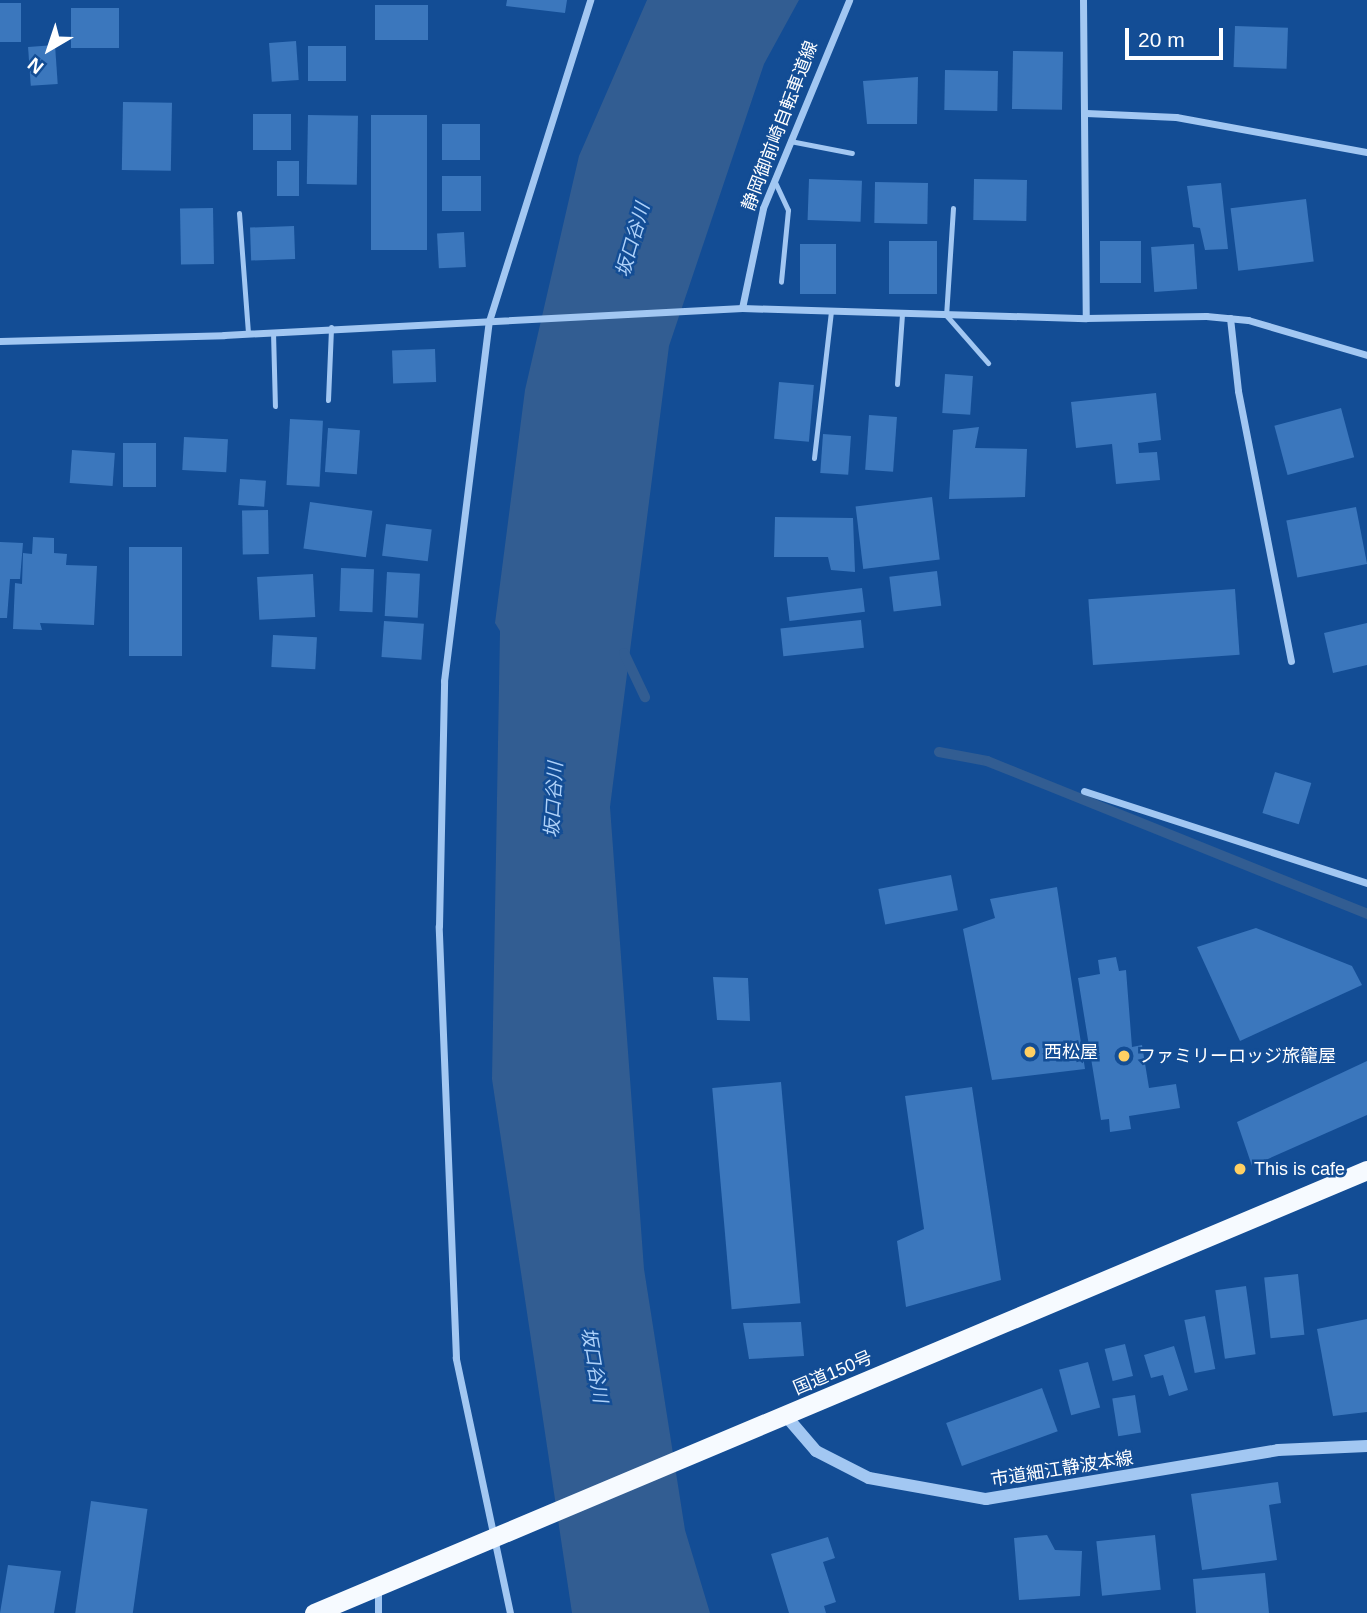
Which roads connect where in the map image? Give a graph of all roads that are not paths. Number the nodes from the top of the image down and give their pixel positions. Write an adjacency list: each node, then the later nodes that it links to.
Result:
1 (590, 0): 18 (street)
2 (849, 0): 5 (street, 静岡御前崎自転車道線)
3 (1083, 0): 4 (street)
4 (1086, 113): 6 (street); 16 (street)
5 (788, 141): 7 (lane); 8 (street, 静岡御前崎自転車道線)
6 (1367, 152)
7 (852, 153)
8 (773, 178): 11 (lane); 12 (street, 静岡御前崎自転車道線)
9 (953, 208): 15 (lane)
10 (239, 213): 21 (lane)
11 (781, 282)
12 (741, 308): 13 (street); 18 (street)
13 (831, 312): 14 (street); 28 (lane)
14 (902, 314): 15 (street); 25 (lane)
15 (946, 315): 16 (street); 24 (lane)
16 (1086, 318): 17 (street)
17 (1230, 318): 23 (street); 29 (street)
18 (489, 321): 19 (street); 35 (street)
19 (331, 327): 20 (street); 26 (lane)
20 (274, 332): 21 (street); 27 (lane)
21 (248, 334): 22 (street)
22 (0, 341)
23 (1367, 355)
24 (988, 363)
25 (897, 384)
26 (328, 400)
27 (275, 406)
28 (814, 458)
29 (1291, 661)
30 (1084, 791): 31 (street)
31 (1367, 883)
32 (1367, 1170): 33 (highway, 国道150号)
33 (786, 1416): 34 (street, 市道細江静波本線); 35 (highway, 国道150号)
34 (1367, 1446)
35 (496, 1536): 36 (highway, 国道150号); 39 (street)
36 (378, 1587): 37 (highway, 国道150号); 38 (street)
37 (314, 1613)
38 (378, 1613)
39 (510, 1613)

